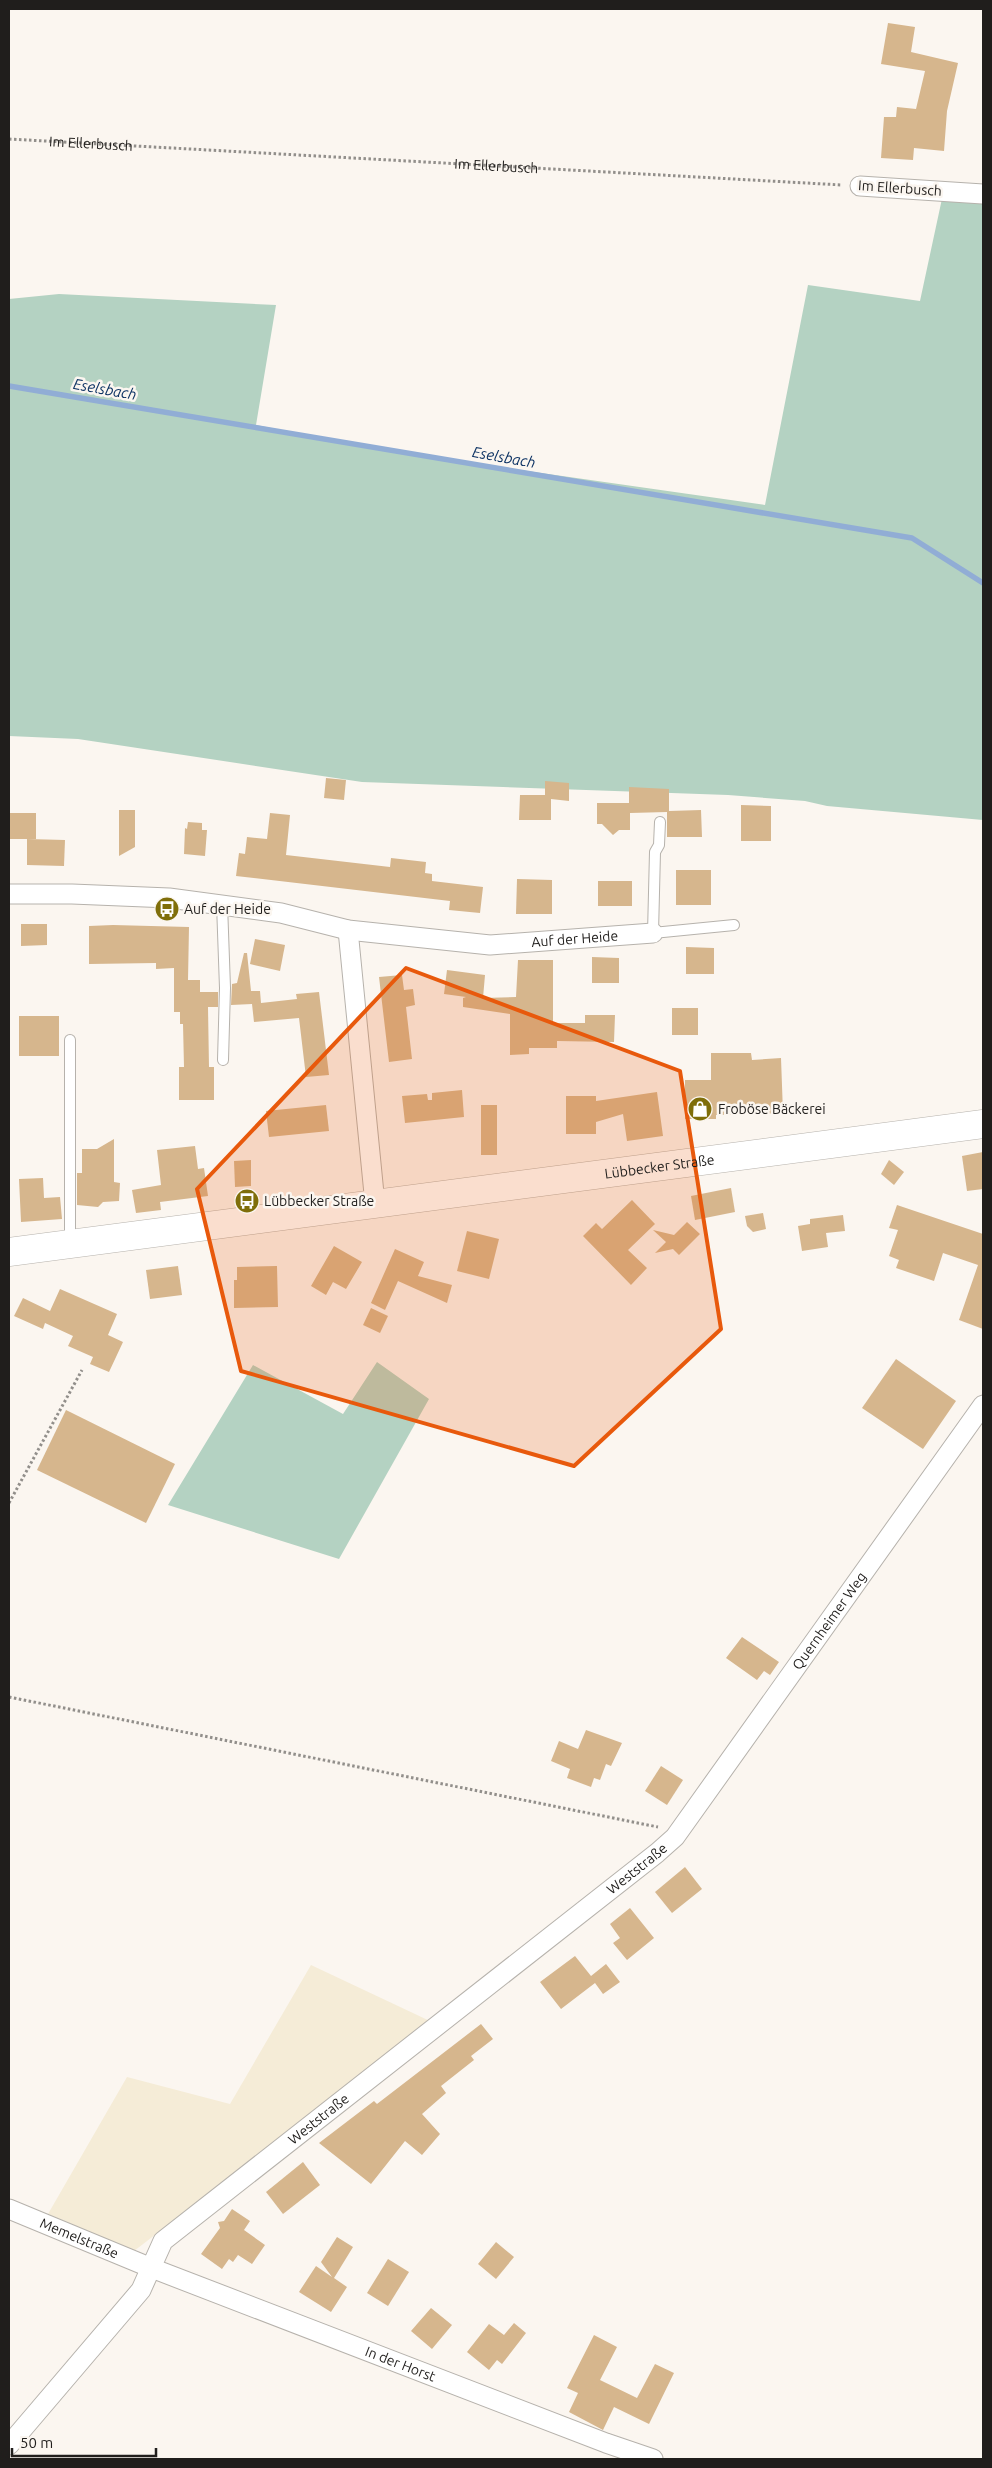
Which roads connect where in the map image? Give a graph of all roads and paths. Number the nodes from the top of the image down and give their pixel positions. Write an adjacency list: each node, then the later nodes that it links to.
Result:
1 (9, 139): 2 (path, Im Ellerbusch)
2 (860, 186): 3 (street, Im Ellerbusch)
3 (983, 194)
4 (660, 822): 9 (lane)
5 (9, 894): 6 (street, Auf der Heide)
6 (222, 904): 8 (street, Auf der Heide); 11 (lane)
7 (734, 925): 9 (lane)
8 (348, 930): 9 (street, Auf der Heide); 13 (street)
9 (652, 933)
10 (70, 1040): 14 (lane)
11 (223, 1060)
12 (983, 1124): 13 (main road, Lübbecker Straße)
13 (375, 1204): 14 (main road, Lübbecker Straße)
14 (70, 1244): 15 (main road, Lübbecker Straße)
15 (9, 1252)
16 (82, 1370): 18 (path)
17 (983, 1405): 20 (street, Quernheimer Weg)
18 (9, 1503)
19 (9, 1697): 20 (path)
20 (675, 1837): 22 (street, Weststraße)
21 (9, 2209): 22 (street, Memelstraße)
22 (149, 2267): 23 (street, Weststraße); 24 (street, In der Horst)
23 (9, 2445)
24 (653, 2459)

